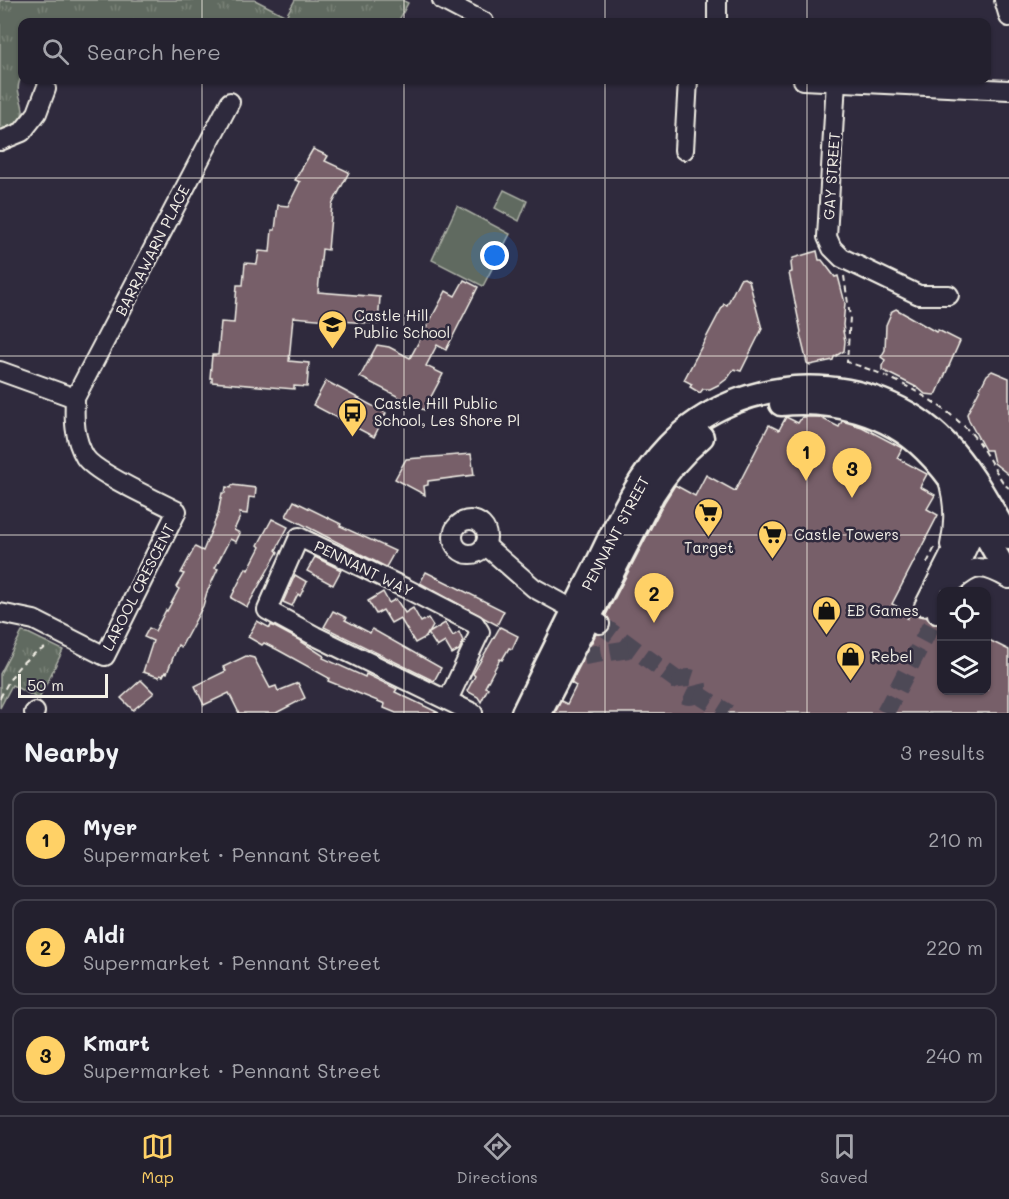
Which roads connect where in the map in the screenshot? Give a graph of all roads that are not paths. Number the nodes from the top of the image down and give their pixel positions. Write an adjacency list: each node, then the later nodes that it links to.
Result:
1 (442, 0): 5 (street)
2 (717, 0): 6 (street)
3 (1004, 0): 4 (street)
4 (1009, 17)
5 (476, 18)
6 (717, 18)
7 (688, 84): 14 (street)
8 (836, 84): 15 (street, GAY STREET)
9 (894, 84): 11 (street)
10 (46, 89): 13 (street)
11 (1009, 90)
12 (230, 102): 17 (street, BARRAWARN PLACE)
13 (0, 141)
14 (684, 150)
15 (949, 295)
16 (0, 371): 17 (street)
17 (75, 398): 27 (street, LAROOL CRESCENT)
18 (946, 475): 19 (main road, PENNANT STREET); 22 (street); 28 (main road, PENNANT STREET)
19 (983, 514): 20 (main road, PENNANT STREET); 22 (street); 23 (main road, PENNANT STREET); 24 (street); 28 (main road, PENNANT STREET)
20 (1009, 538)
21 (485, 546): 28 (street)
22 (947, 561): 26 (street)
23 (1009, 578): 25 (street)
24 (948, 587)
25 (949, 587)
26 (934, 608)
27 (0, 614)
28 (588, 617): 30 (main road, PENNANT STREET); 33 (main road, PENNANT STREET)
29 (584, 656): 30 (street)
30 (563, 667): 34 (main road, PENNANT STREET)
31 (448, 700): 31 (street, PENNANT WAY); 32 (street, PENNANT WAY)
32 (473, 713)
33 (523, 713)
34 (540, 713)

